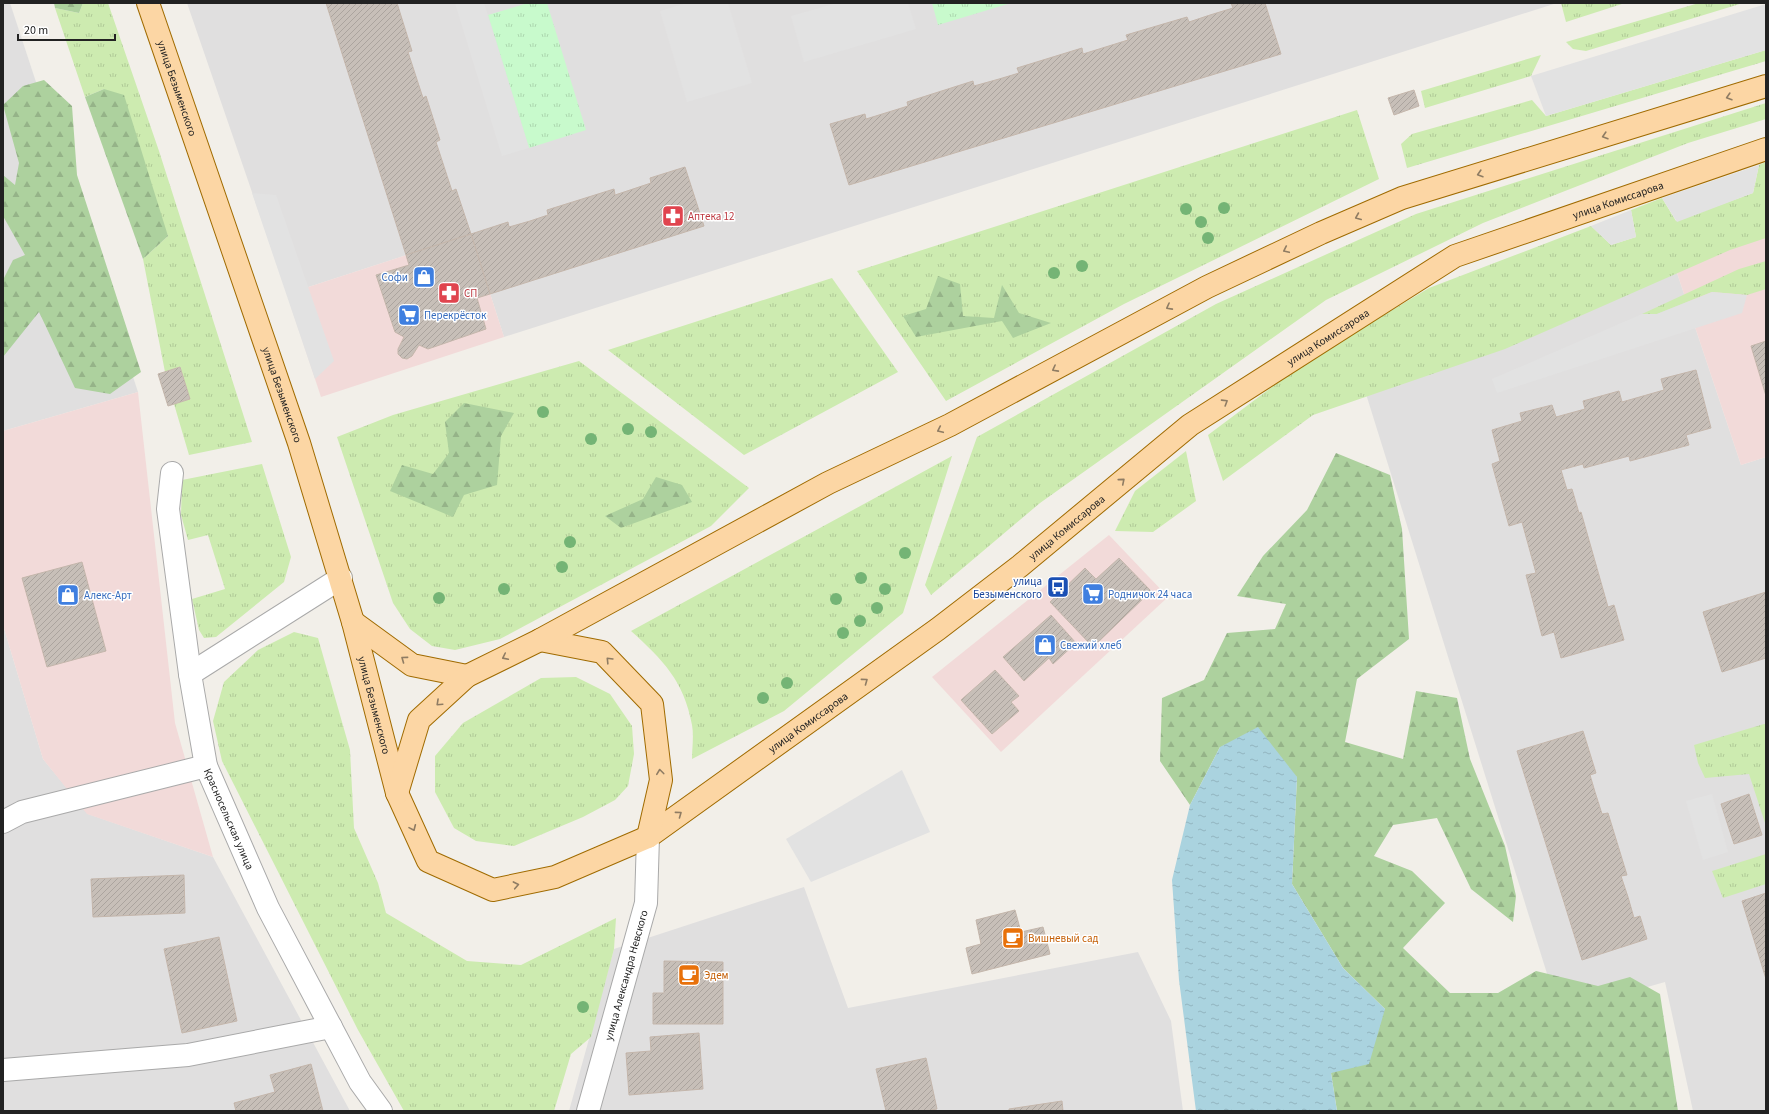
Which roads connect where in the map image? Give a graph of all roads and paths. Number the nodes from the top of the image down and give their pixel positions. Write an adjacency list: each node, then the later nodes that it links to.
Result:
1 (148, 3): 5 (main road, улица Безыменского)
2 (1766, 86): 7 (main road, one-way to 7)
3 (1766, 149): 13 (main road, улица Комиссарова, one-way to 3)
4 (172, 473): 8 (street, Красносельская улица)
5 (340, 578): 6 (main road, улица Безыменского); 8 (street)
6 (353, 622): 9 (main road, one-way to 6); 11 (main road, улица Безыменского)
7 (540, 640): 9 (main road, one-way to 9); 13 (main road, one-way to 7)
8 (190, 674): 10 (street, Красносельская улица)
9 (467, 676): 11 (main road, one-way to 11)
10 (206, 766): 12 (street); 14 (street, Красносельская улица)
11 (397, 793): 13 (main road, улица Комиссарова, one-way to 13)
12 (3, 822)
13 (648, 837): 17 (street, улица Александра Невского)
14 (331, 1027): 15 (street); 16 (street, Красносельская улица)
15 (3, 1070)
16 (381, 1111)
17 (588, 1111)

